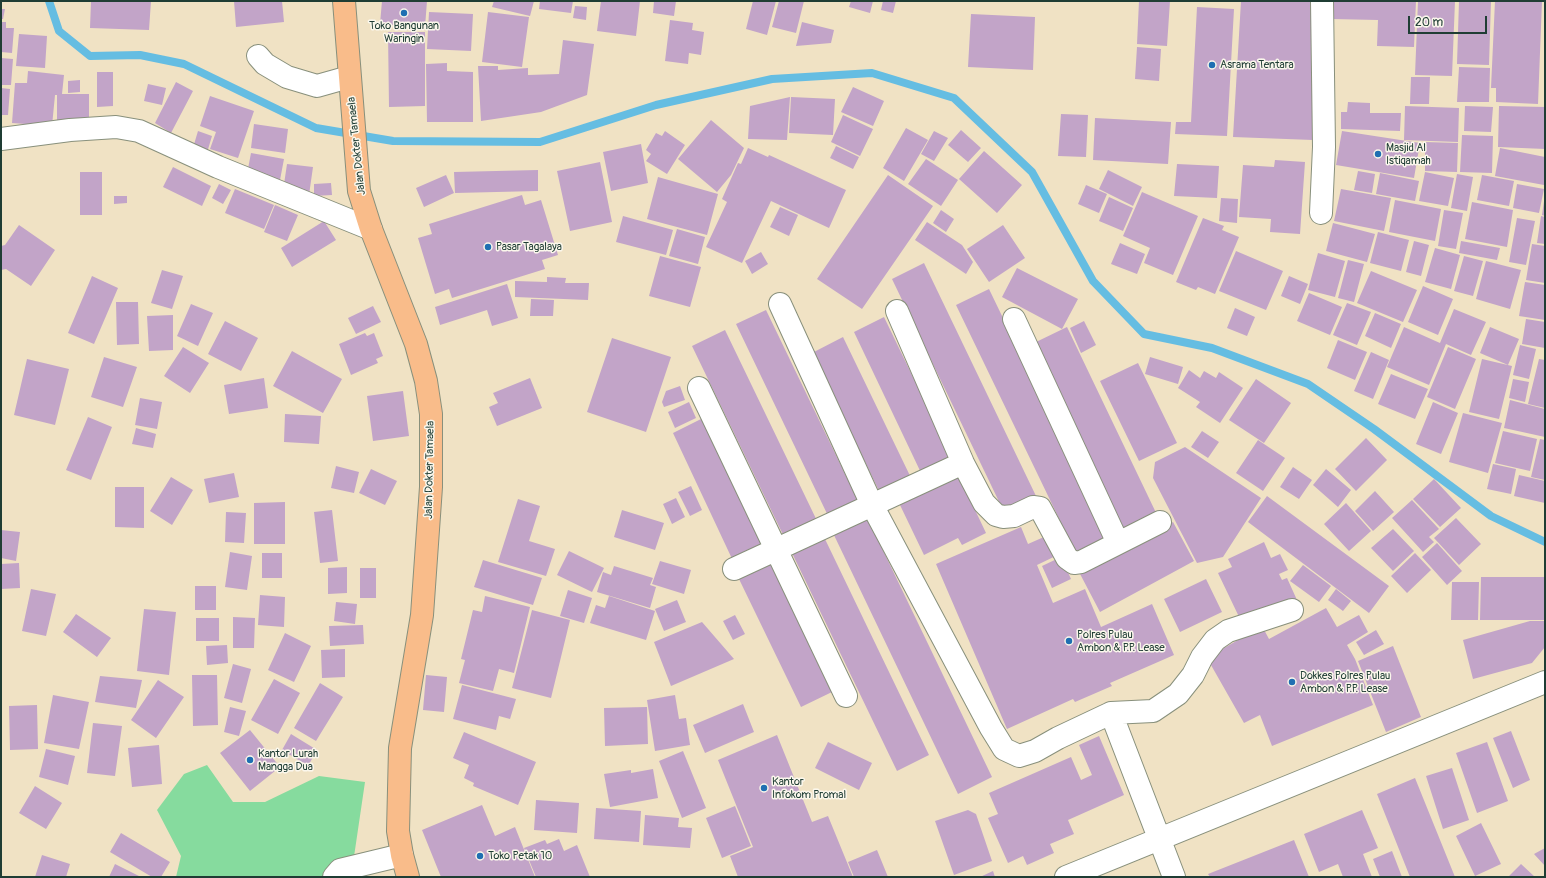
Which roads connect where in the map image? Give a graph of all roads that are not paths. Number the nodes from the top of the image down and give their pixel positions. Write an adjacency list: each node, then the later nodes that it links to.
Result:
1 (344, 1): 4 (main road, Jalan Dokter Tamaela)
2 (1322, 1): 6 (street)
3 (258, 56): 4 (street)
4 (349, 78): 7 (main road, Jalan Dokter Tamaela)
5 (1, 140): 7 (street)
6 (1321, 213)
7 (371, 230): 23 (main road, Jalan Dokter Tamaela)
8 (780, 304): 13 (street)
9 (896, 311): 12 (street)
10 (1014, 319): 15 (street)
11 (700, 388): 16 (street)
12 (963, 463): 13 (street); 15 (street)
13 (872, 505): 16 (street); 21 (street)
14 (1160, 522): 15 (street)
15 (1118, 543)
16 (777, 549): 17 (street); 20 (street)
17 (734, 569)
18 (1292, 610): 21 (street)
19 (1545, 682): 22 (street)
20 (846, 696)
21 (1111, 714): 22 (street)
22 (1160, 839): 26 (street); 27 (street)
23 (402, 855): 24 (street); 25 (main road, Jalan Dokter Tamaela)
24 (334, 877)
25 (408, 877)
26 (1066, 877)
27 (1174, 877)

